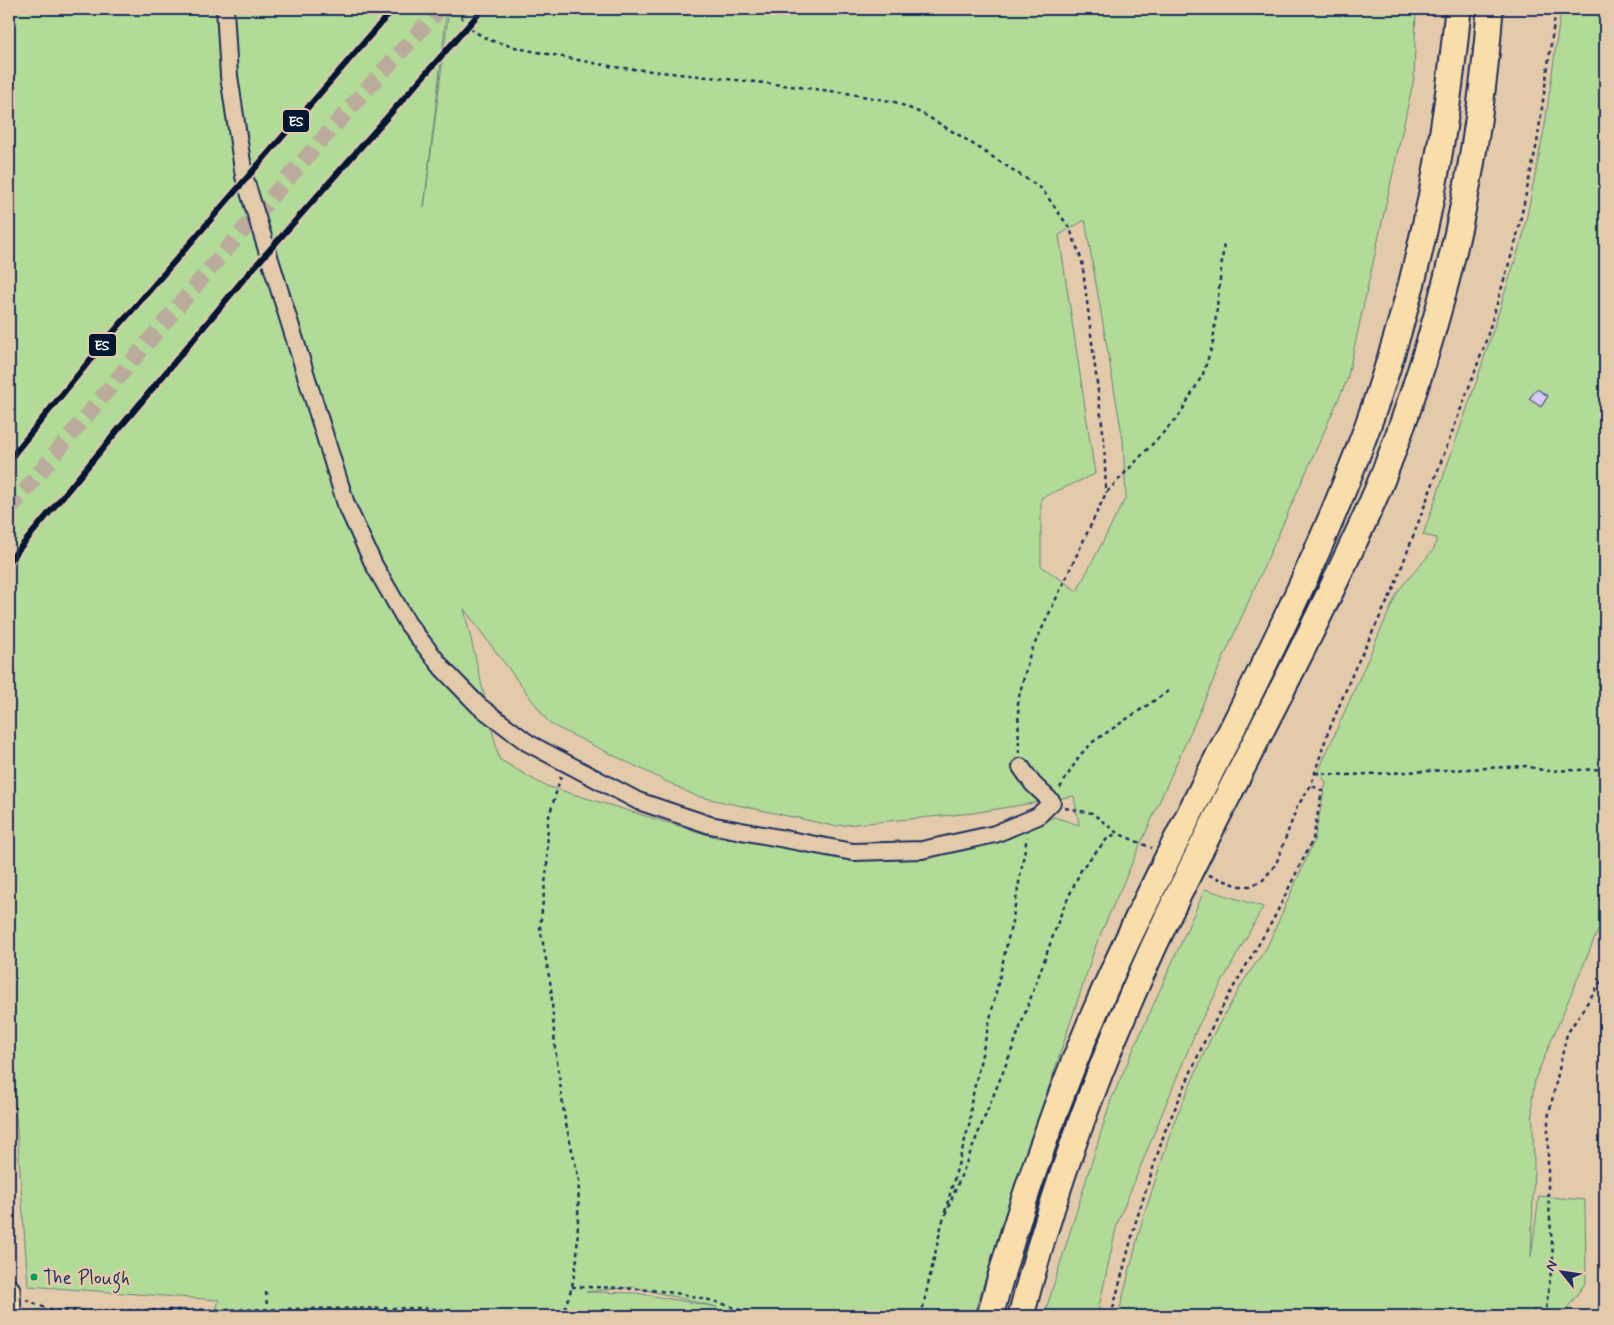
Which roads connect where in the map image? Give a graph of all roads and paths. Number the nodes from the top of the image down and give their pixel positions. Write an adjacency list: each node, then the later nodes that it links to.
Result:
1 (225, 9): 9 (lane)
2 (457, 9): 7 (path)
3 (1458, 9): 30 (highway)
4 (1490, 9): 31 (highway)
5 (1556, 9): 12 (path)
6 (1224, 243): 7 (path)
7 (1106, 493): 10 (path)
8 (1170, 690): 14 (path)
9 (570, 765): 15 (lane); 21 (path)
10 (1022, 767): 14 (lane)
11 (1605, 769): 12 (path)
12 (1315, 773): 13 (path)
13 (1311, 785): 18 (path); 32 (path)
14 (1052, 802): 15 (lane); 16 (path)
15 (1030, 820): 20 (path)
16 (1117, 833): 17 (path); 20 (path)
17 (1156, 849)
18 (1209, 875)
19 (1605, 971): 33 (path)
20 (942, 1223): 29 (path)
21 (572, 1287): 27 (path); 28 (path)
22 (9, 1291): 24 (main road); 25 (path)
23 (266, 1292): 25 (path)
24 (9, 1304): 26 (main road)
25 (267, 1308): 27 (path)
26 (10, 1316)
27 (560, 1316)
28 (753, 1316)
29 (921, 1316)
30 (990, 1316)
31 (1021, 1316)
32 (1111, 1316)
33 (1545, 1316)

